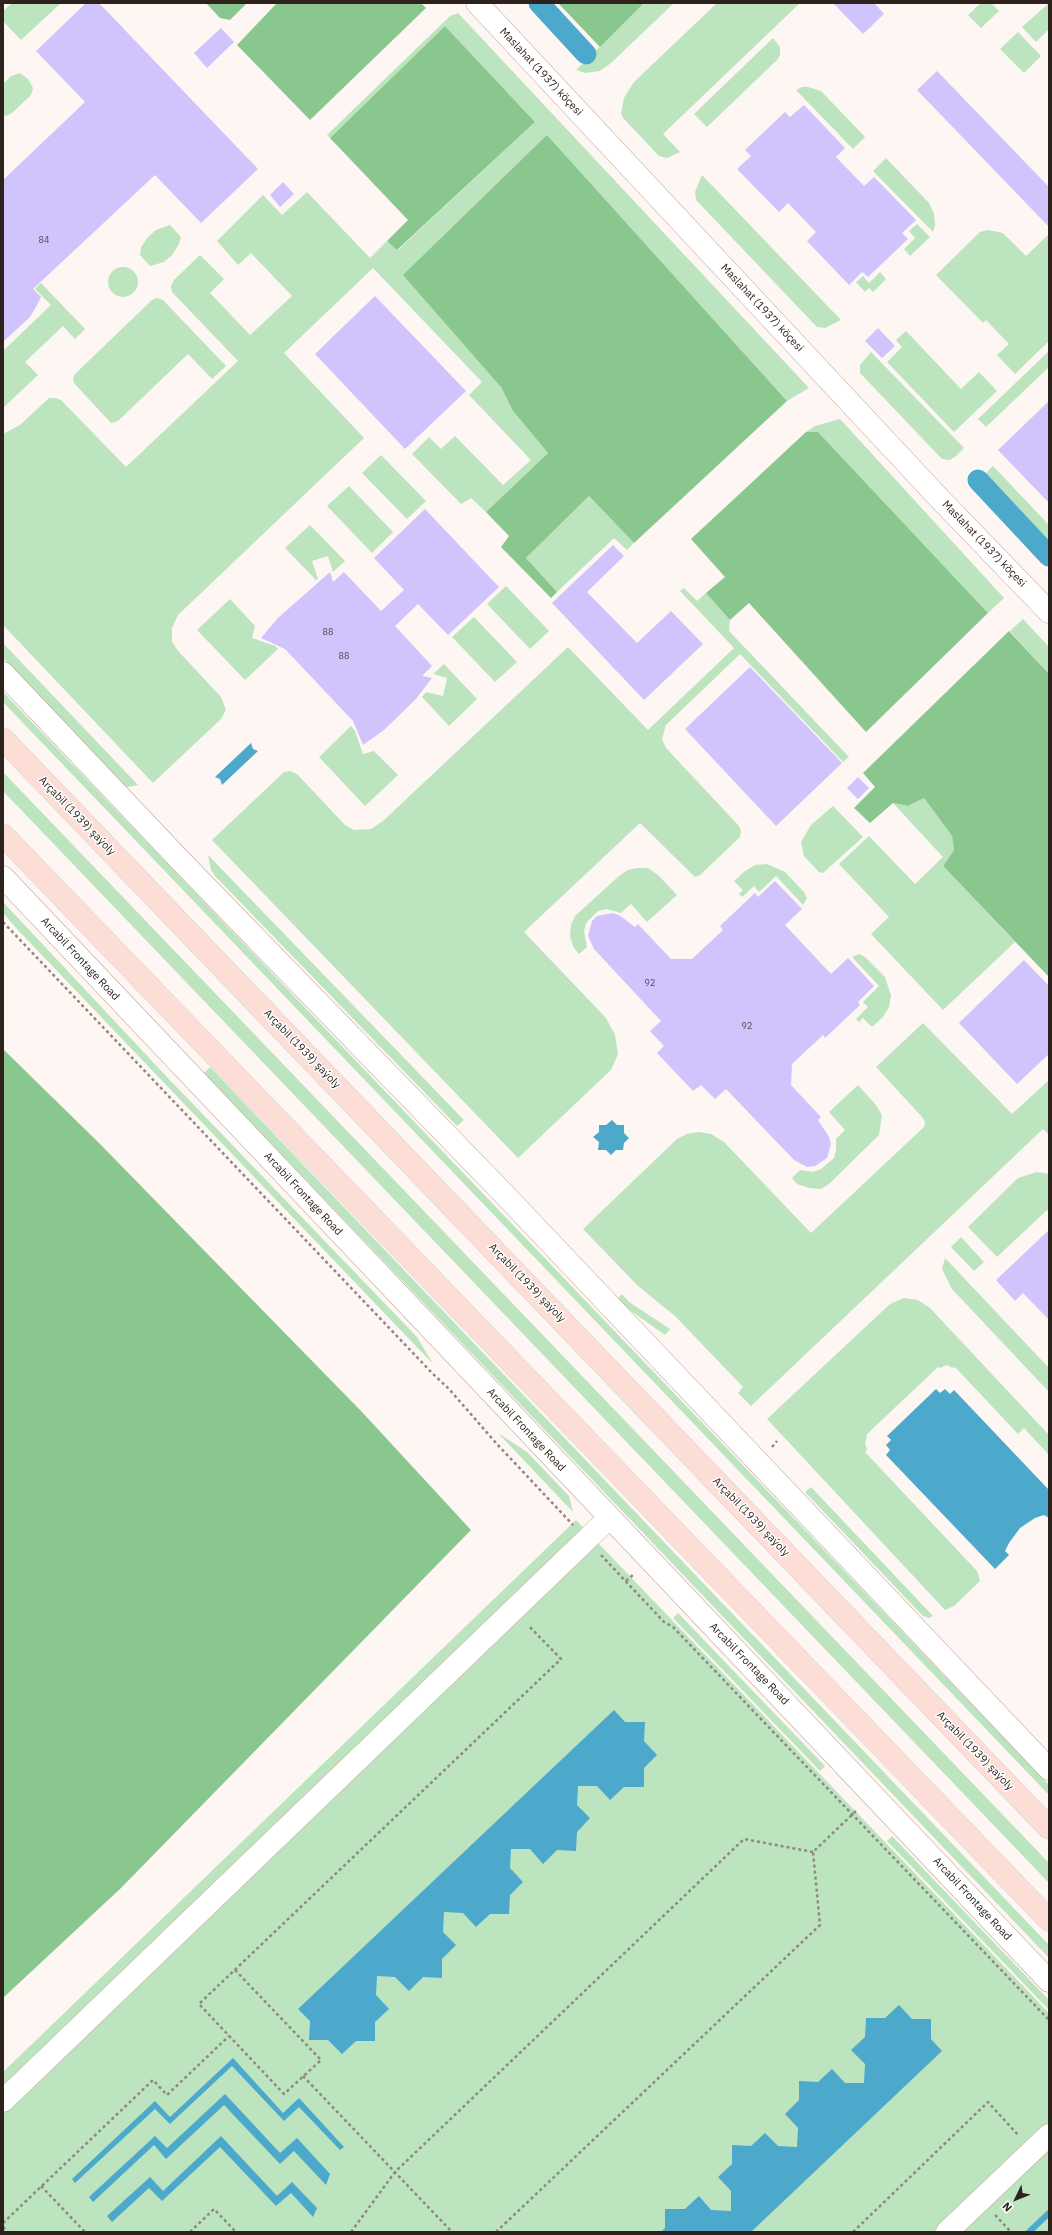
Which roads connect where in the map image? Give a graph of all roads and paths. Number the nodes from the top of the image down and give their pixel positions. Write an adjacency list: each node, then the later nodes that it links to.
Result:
1 (477, 3): 2 (street, Maslahat (1937) köçesi)
2 (1049, 612)
3 (3, 673): 15 (street)
4 (3, 739): 18 (main road, Arçabil (1939) şaýoly)
5 (3, 835): 20 (main road)
6 (3, 877): 8 (street, Arcabil Frontage Road)
7 (3, 922): 9 (path)
8 (609, 1518): 9 (street); 16 (street, Arcabil Frontage Road)
9 (587, 1539): 11 (path); 26 (street)
10 (599, 1558): 11 (path)
11 (604, 1558): 13 (path)
12 (637, 1578): 13 (path)
13 (626, 1582): 17 (path)
14 (523, 1619): 21 (path)
15 (1049, 1769)
16 (872, 1794): 17 (path); 22 (street, Arcabil Frontage Road)
17 (852, 1814): 19 (path); 23 (path)
18 (1049, 1828)
19 (813, 1852): 29 (path); 39 (path)
20 (1049, 1920)
21 (235, 1970): 24 (path); 25 (path)
22 (1049, 1981)
23 (1049, 2020)
24 (229, 2036): 25 (path); 30 (path)
25 (303, 2076): 29 (path)
26 (3, 2101)
27 (1049, 2135): 41 (street)
28 (1022, 2139): 40 (path)
29 (395, 2172): 37 (path); 38 (path)
30 (41, 2186): 31 (path); 34 (path)
31 (3, 2223)
32 (3, 2227): 33 (path)
33 (8, 2232)
34 (85, 2232)
35 (190, 2232): 36 (path)
36 (236, 2232)
37 (351, 2232)
38 (452, 2232)
39 (496, 2232)
40 (852, 2232)
41 (947, 2232)

